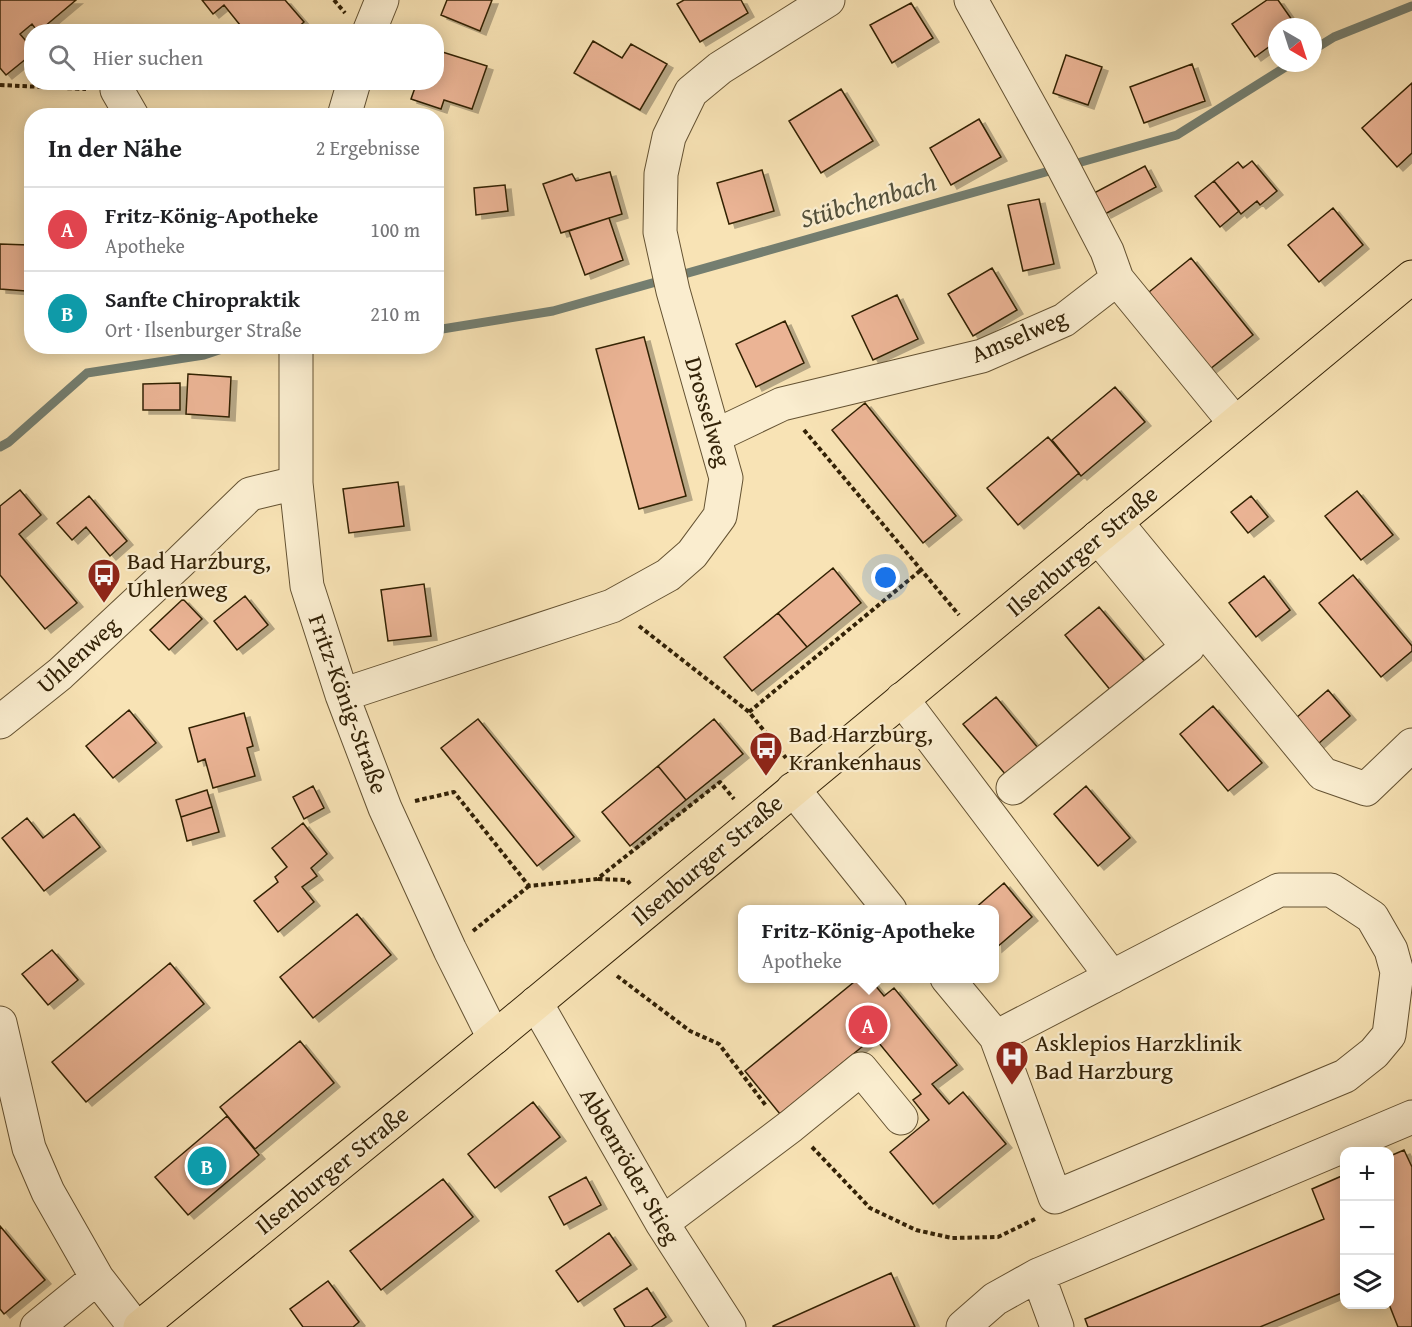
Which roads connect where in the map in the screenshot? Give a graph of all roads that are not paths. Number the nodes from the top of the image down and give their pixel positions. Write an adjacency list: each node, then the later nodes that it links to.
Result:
1 (382, 0): 4 (street)
2 (828, 0): 11 (street, Drosselweg)
3 (971, 0): 8 (street)
4 (372, 24)
5 (352, 90): 6 (street)
6 (346, 108)
7 (1412, 277): 10 (main road, Ilsenburger Straße)
8 (1117, 279): 10 (street); 11 (street, Amselweg)
9 (295, 354): 12 (street, Fritz-König-Straße)
10 (1235, 423): 13 (main road, Ilsenburger Straße)
11 (715, 436): 14 (street, Drosselweg)
12 (296, 483): 14 (street, Fritz-König-Straße); 16 (street, Uhlenweg)
13 (1107, 529): 15 (main road, Ilsenburger Straße); 17 (street); 19 (street)
14 (342, 696): 26 (street, Fritz-König-Straße)
15 (902, 699): 18 (main road, Ilsenburger Straße); 21 (street)
16 (0, 722)
17 (1412, 745)
18 (799, 784): 20 (street); 23 (main road, Ilsenburger Straße)
19 (1013, 788)
20 (888, 905)
21 (1112, 977): 25 (street); 25 (street)
22 (951, 983): 25 (street)
23 (536, 1003): 26 (main road, Ilsenburger Straße); 29 (street, Abbenröder Stieg)
24 (0, 1023): 31 (street)
25 (996, 1037)
26 (494, 1038): 33 (main road, Ilsenburger Straße)
27 (1412, 1117): 30 (street)
28 (901, 1118): 29 (street)
29 (662, 1223): 34 (street, Abbenröder Stieg)
30 (1038, 1275): 35 (street); 36 (street)
31 (97, 1278): 32 (street); 33 (street)
32 (37, 1327)
33 (137, 1327)
34 (729, 1327)
35 (963, 1327)
36 (1057, 1327)

